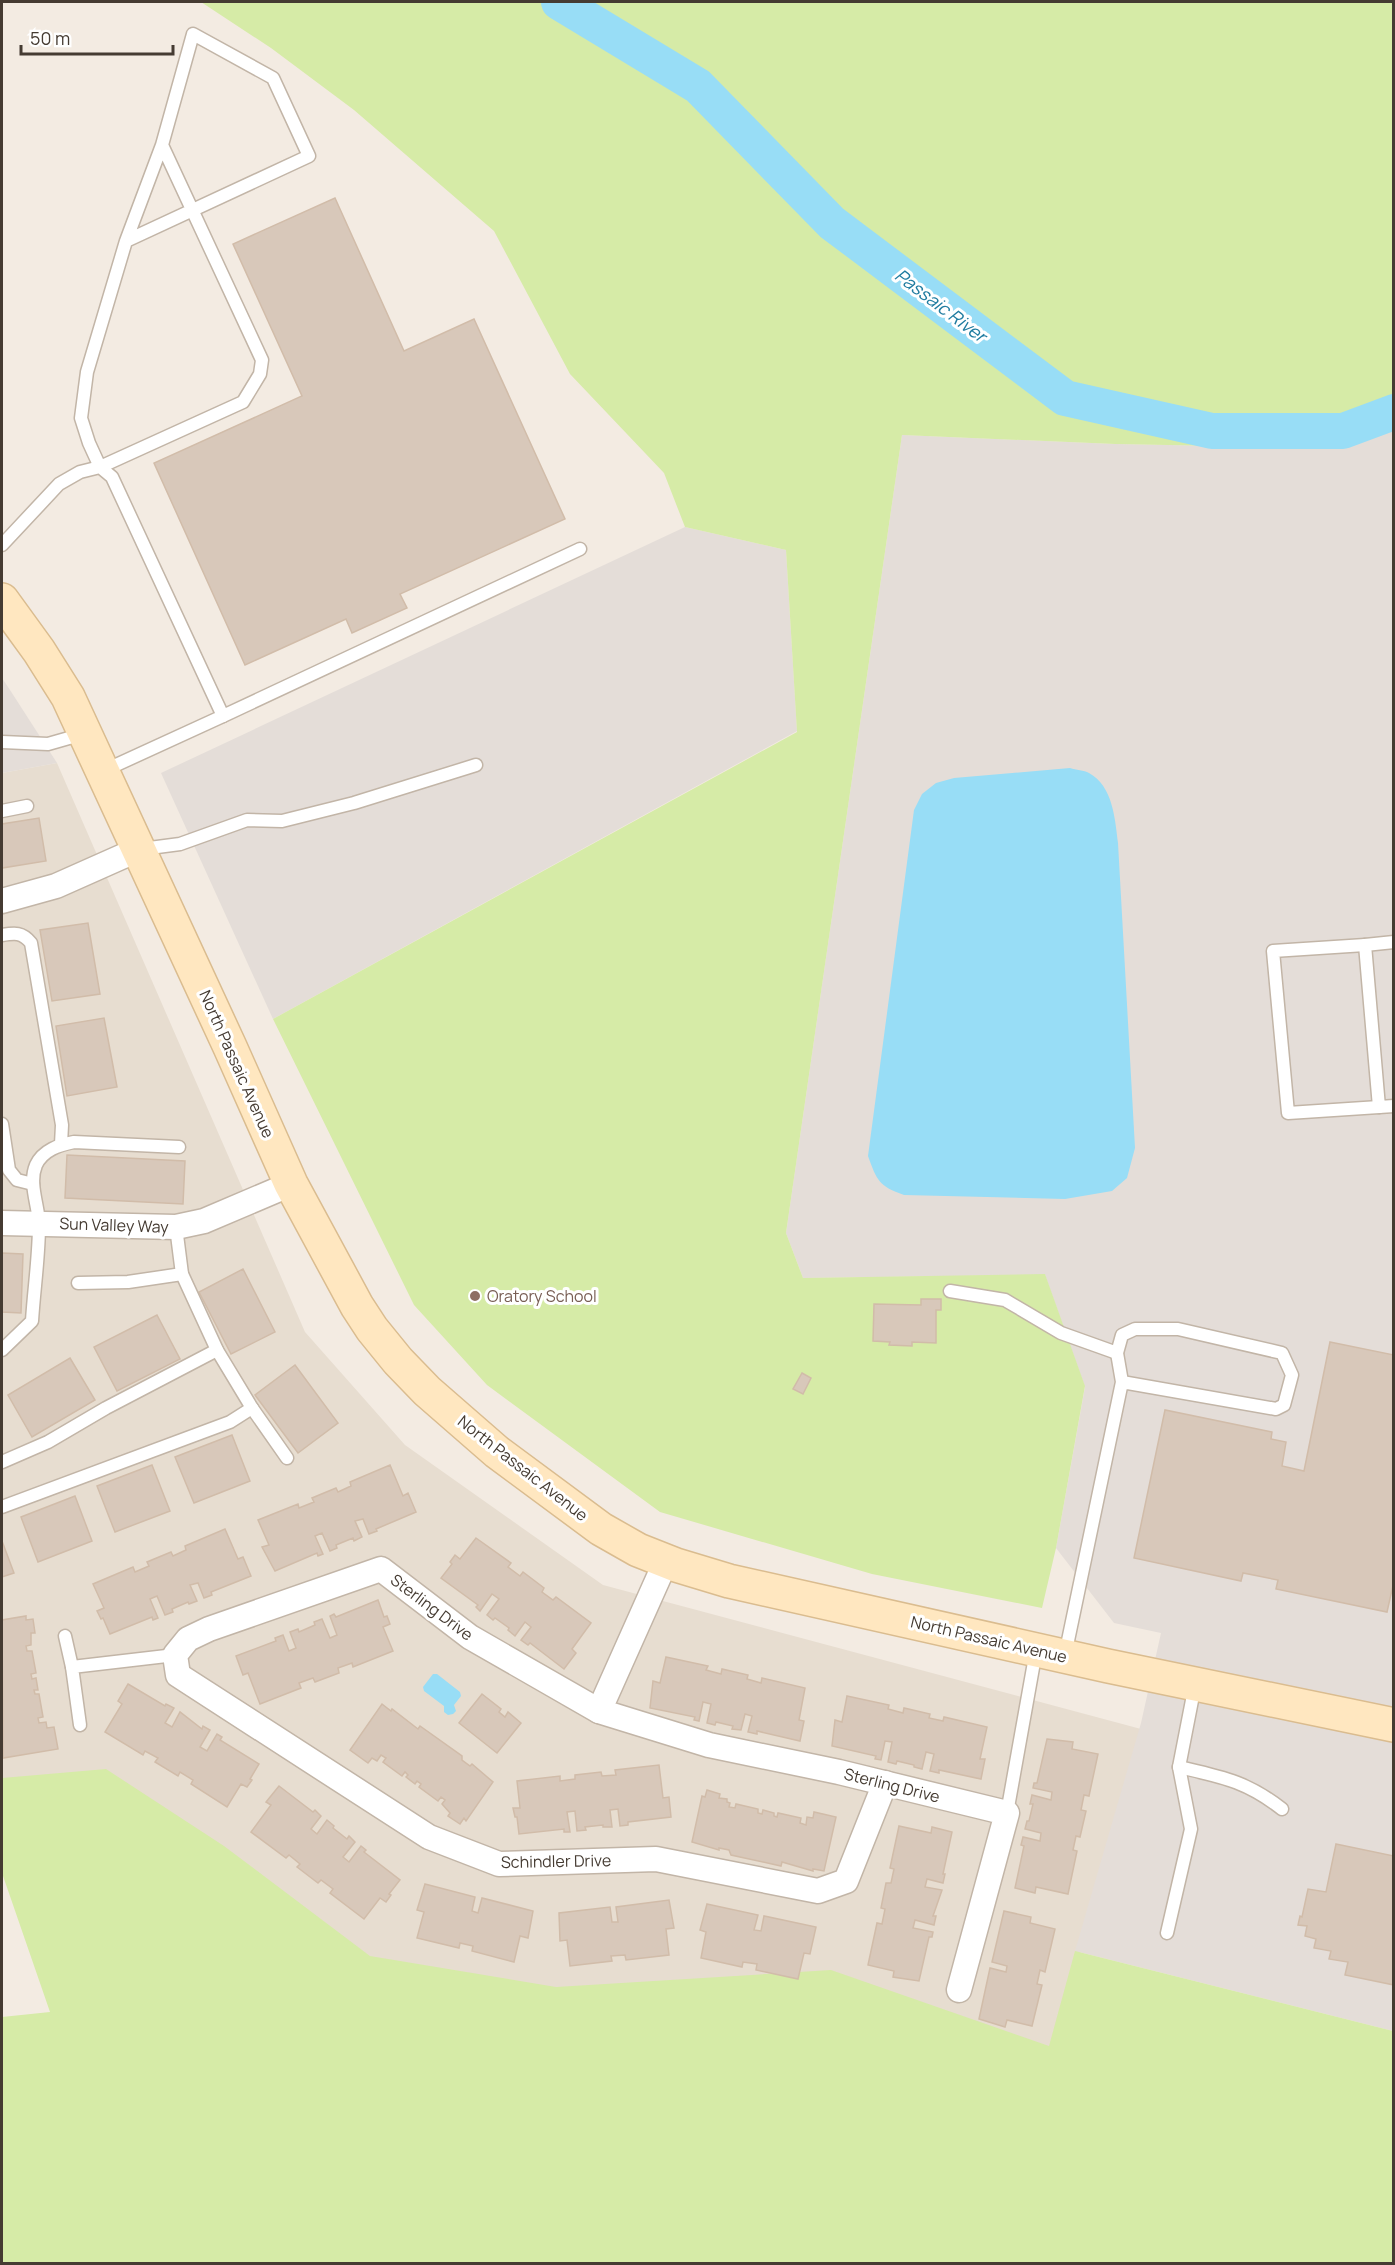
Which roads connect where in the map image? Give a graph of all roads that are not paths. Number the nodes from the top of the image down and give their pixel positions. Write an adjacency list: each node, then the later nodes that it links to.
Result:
1 (162, 145): 2 (lane); 2 (lane); 3 (lane)
2 (192, 210): 3 (lane); 4 (lane)
3 (126, 241): 4 (lane)
4 (100, 467): 5 (lane); 8 (lane)
5 (2, 546)
6 (580, 549): 8 (lane)
7 (2, 600): 9 (main road, North Passaic Avenue)
8 (223, 716): 12 (lane)
9 (84, 733): 10 (lane); 12 (main road, North Passaic Avenue)
10 (2, 742)
11 (476, 765): 15 (lane)
12 (102, 772): 15 (main road, North Passaic Avenue)
13 (27, 806): 14 (lane)
14 (2, 811)
15 (137, 850): 16 (street); 26 (main road, North Passaic Avenue)
16 (2, 901)
17 (2, 935): 23 (lane)
18 (1394, 942): 19 (lane)
19 (1365, 945): 21 (lane); 21 (lane)
20 (1394, 1106): 21 (lane)
21 (1379, 1107)
22 (2, 1124): 25 (lane)
23 (61, 1144): 24 (lane); 25 (lane)
24 (179, 1147)
25 (33, 1184): 28 (lane)
26 (291, 1184): 29 (street, Sun Valley Way); 41 (main road, North Passaic Avenue)
27 (2, 1222): 28 (street, Sun Valley Way)
28 (39, 1223): 29 (street, Sun Valley Way); 33 (lane)
29 (176, 1227): 30 (lane)
30 (182, 1275): 31 (lane); 34 (lane)
31 (78, 1282)
32 (950, 1291): 35 (lane)
33 (2, 1350)
34 (217, 1350): 37 (lane); 39 (lane)
35 (1117, 1353): 36 (lane); 36 (lane)
36 (1122, 1382): 44 (lane)
37 (252, 1408): 38 (lane); 40 (lane)
38 (287, 1458)
39 (2, 1462)
40 (2, 1507)
41 (666, 1562): 44 (main road, North Passaic Avenue); 47 (street)
42 (65, 1636): 45 (lane)
43 (181, 1647): 45 (lane); 47 (street, Sterling Drive); 51 (street, Schindler Drive)
44 (1051, 1653): 46 (main road, North Passaic Avenue); 53 (lane)
45 (72, 1667): 48 (lane)
46 (1196, 1684): 49 (main road, North Passaic Avenue); 50 (lane)
47 (599, 1711): 51 (street, Sterling Drive)
48 (80, 1725)
49 (1394, 1725)
50 (1179, 1767): 52 (lane); 54 (lane)
51 (885, 1783): 53 (street, Sterling Drive)
52 (1282, 1809)
53 (1007, 1812): 55 (street)
54 (1167, 1933)
55 (959, 1990)

